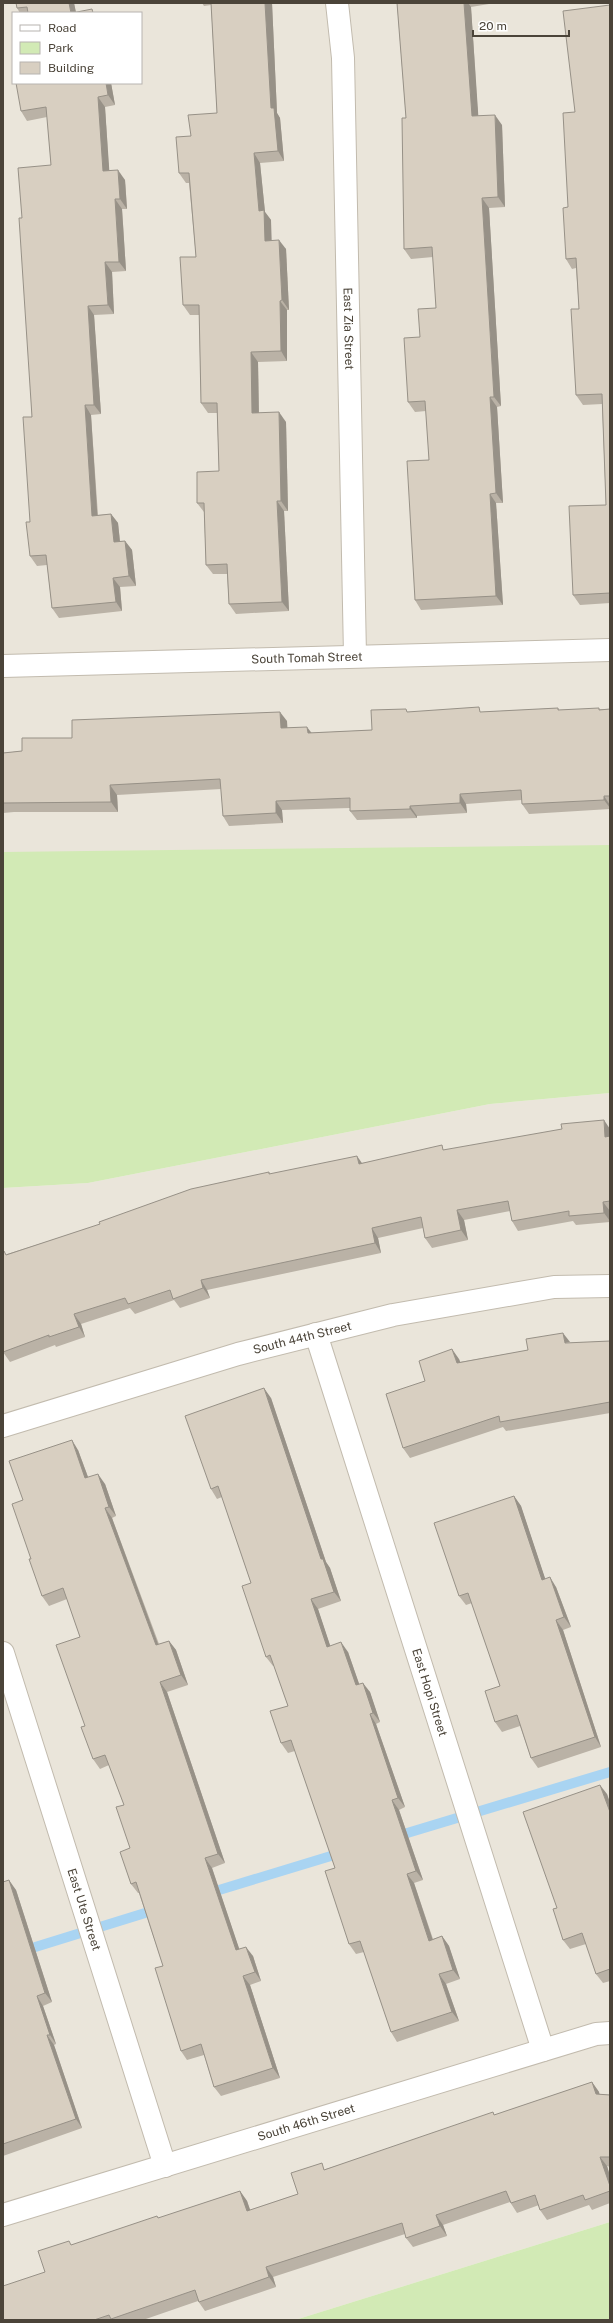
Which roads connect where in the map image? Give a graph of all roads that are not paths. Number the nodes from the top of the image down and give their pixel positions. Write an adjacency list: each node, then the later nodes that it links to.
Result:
1 (337, 3): 3 (street, East Zia Street)
2 (610, 650): 3 (street, South Tomah Street)
3 (355, 656): 4 (street, South Tomah Street)
4 (3, 666)
5 (610, 1286): 6 (street, South 44th Street)
6 (316, 1334): 7 (street, South 44th Street); 10 (street, East Hopi Street)
7 (3, 1426)
8 (3, 1653): 11 (street, East Ute Street)
9 (610, 2033): 10 (street, South 46th Street)
10 (542, 2050): 11 (street, South 46th Street)
11 (165, 2166): 12 (street, South 46th Street)
12 (3, 2215)

